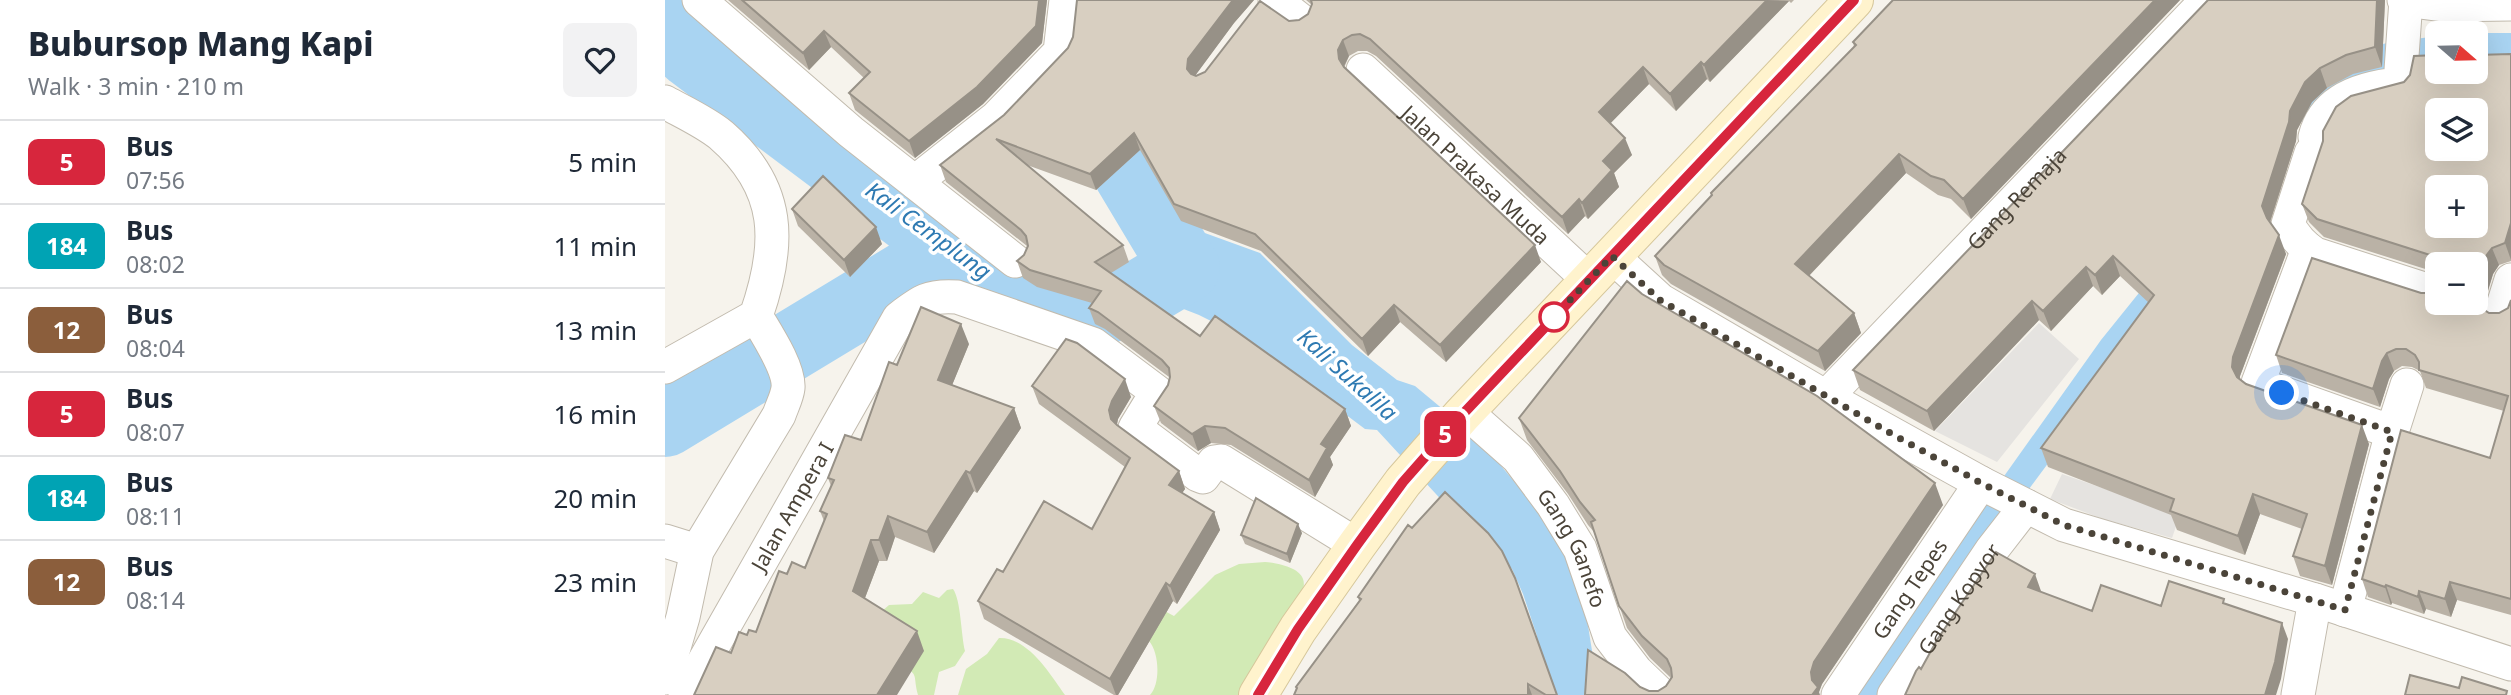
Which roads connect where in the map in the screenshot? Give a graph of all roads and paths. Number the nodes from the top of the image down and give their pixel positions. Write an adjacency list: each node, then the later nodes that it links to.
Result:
1 (699, 0): 9 (street)
2 (1066, 0): 9 (street)
3 (1854, 0): 12 (main road)
4 (2207, 0): 19 (street, Gang Remaja)
5 (2405, 0): 6 (street); 10 (street)
6 (2511, 4)
7 (1363, 70): 12 (street, Jalan Prakasa Muda)
8 (665, 102): 16 (street)
9 (915, 182): 11 (street)
10 (2308, 249): 14 (street); 21 (street)
11 (1016, 261)
12 (1600, 268): 19 (street, Jalan Prakasa Muda); 20 (main road)
13 (2511, 281): 15 (street)
14 (2425, 300)
15 (2497, 311)
16 (762, 326): 17 (street); 26 (street)
17 (665, 367)
18 (2407, 385): 21 (street)
19 (1826, 397): 22 (street, Jalan Prakasa Muda)
20 (1463, 413): 25 (main road); 34 (street, Gang Ganefo)
21 (2392, 432): 27 (street)
22 (1985, 485): 23 (street, Jalan Prakasa Muda); 28 (street, Gang Tepes)
23 (2023, 505): 27 (street, Jalan Prakasa Muda); 31 (street, Gang Kopyor)
24 (665, 541): 26 (street)
25 (1357, 545): 32 (street, Jalan Ampera I); 33 (main road)
26 (697, 551): 30 (street)
27 (2330, 605): 29 (street, Jalan Prakasa Muda); 36 (street)
28 (1871, 653): 31 (street); 35 (street, Gang Tepes)
29 (2511, 664)
30 (665, 678)
31 (1901, 682)
32 (685, 695)
33 (1258, 695)
34 (1661, 695)
35 (1837, 695)
36 (2298, 695)

